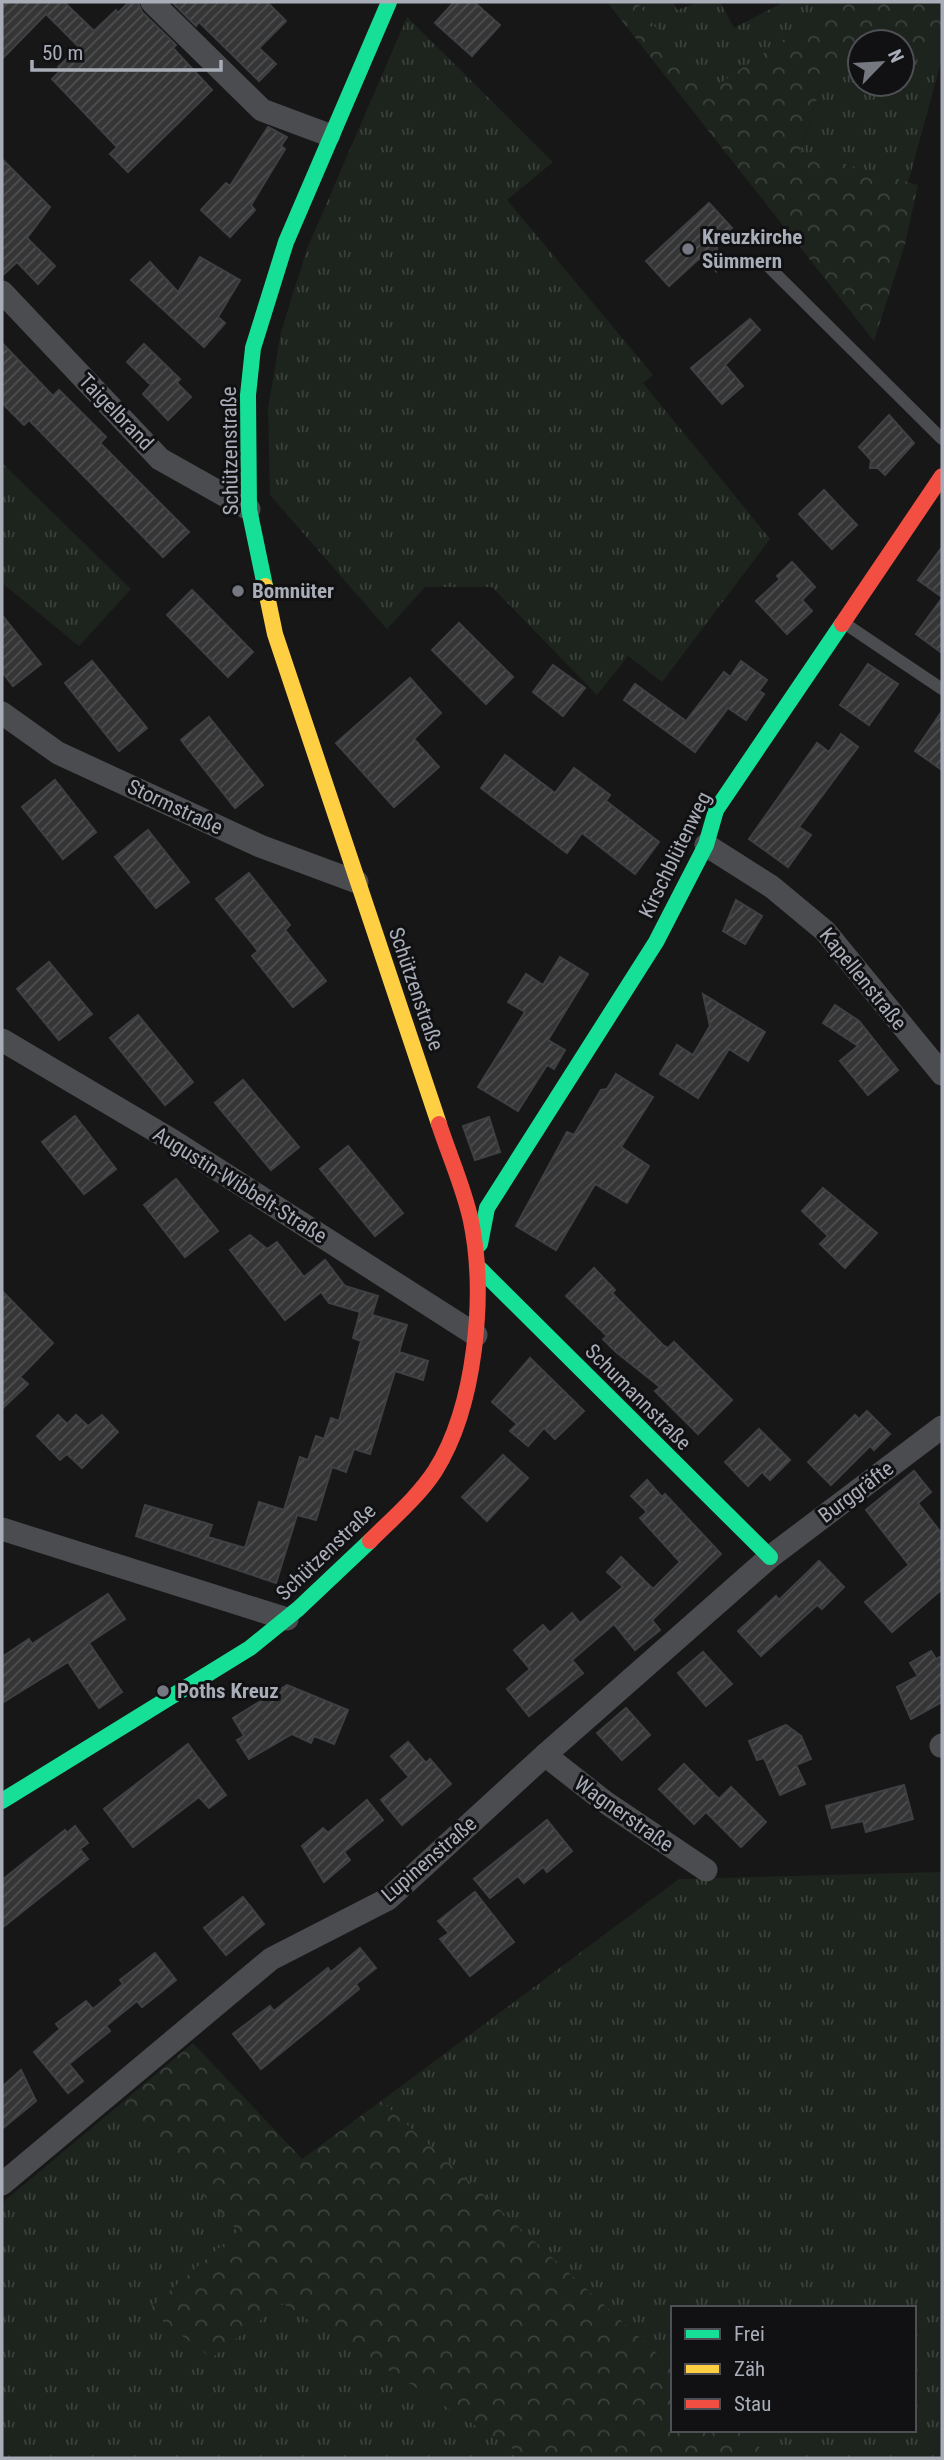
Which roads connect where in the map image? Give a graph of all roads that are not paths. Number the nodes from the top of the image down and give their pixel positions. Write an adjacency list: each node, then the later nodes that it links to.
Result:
1 (152, 2): 3 (street)
2 (389, 2): 3 (street, Schützenstraße)
3 (329, 135): 8 (street, Schützenstraße)
4 (765, 263): 6 (lane)
5 (2, 292): 8 (street, Taigelbrand)
6 (942, 439)
7 (942, 476): 9 (street, Kirschblütenweg)
8 (249, 509): 13 (street, Schützenstraße)
9 (844, 623): 10 (lane); 12 (street, Kirschblütenweg)
10 (942, 689)
11 (2, 713): 13 (street, Stormstraße)
12 (706, 845): 15 (street, Kapellenstraße); 16 (street, Kirschblütenweg)
13 (357, 882): 16 (street, Schützenstraße)
14 (2, 1040): 17 (street, Augustin-Wibbelt-Straße)
15 (942, 1074)
16 (477, 1266): 17 (street, Schützenstraße); 20 (street, Schumannstraße)
17 (476, 1335): 21 (street, Schützenstraße)
18 (942, 1427): 20 (street, Burggräfte)
19 (2, 1529): 21 (street)
20 (770, 1557): 22 (street, Lupinenstraße)
21 (287, 1619): 23 (street, Schützenstraße)
22 (545, 1755): 24 (street, Wagnerstraße); 25 (street, Lupinenstraße)
23 (2, 1801)
24 (706, 1870)
25 (2, 2184)

